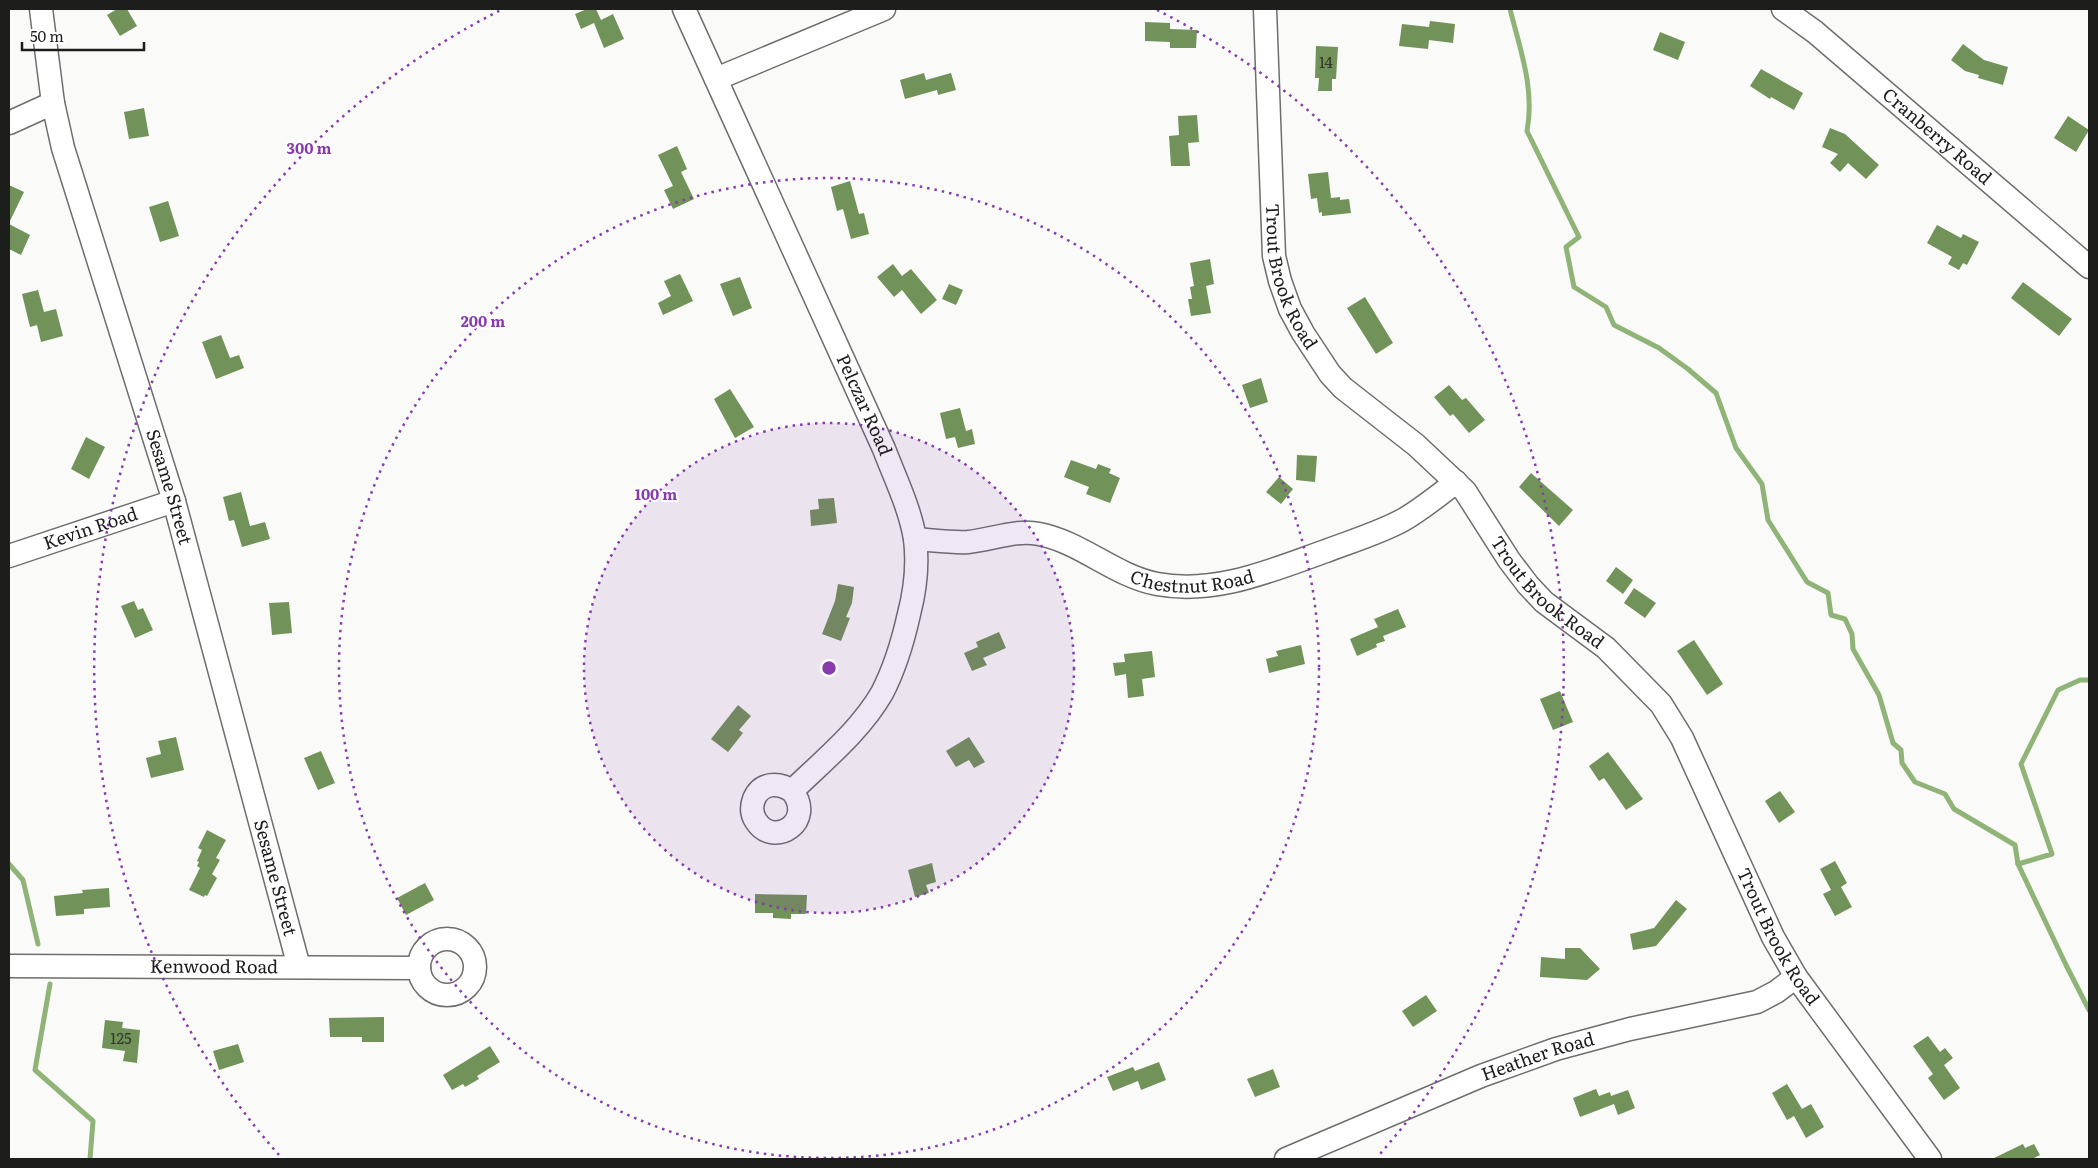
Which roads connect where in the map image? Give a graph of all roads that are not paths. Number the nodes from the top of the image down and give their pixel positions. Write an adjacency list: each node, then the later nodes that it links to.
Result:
1 (42, 9): 7 (street, Sesame Street)
2 (684, 9): 6 (street, Pelczar Road)
3 (884, 9): 6 (street)
4 (1264, 9): 10 (street, Trout Brook Road)
5 (1783, 9): 9 (street, Cranberry Road)
6 (716, 79): 12 (street, Pelczar Road)
7 (53, 103): 8 (street); 11 (street, Sesame Street)
8 (9, 122)
9 (2089, 267)
10 (1456, 482): 12 (street, Chestnut Road); 18 (street, Trout Brook Road)
11 (174, 501): 13 (street, Kevin Road); 16 (street, Sesame Street)
12 (915, 539): 14 (street, Pelczar Road)
13 (9, 556)
14 (792, 790)
15 (9, 966): 16 (street, Kenwood Road)
16 (299, 967): 17 (street, Kenwood Road)
17 (419, 968)
18 (1796, 978): 19 (street, Heather Road); 20 (street, Trout Brook Road)
19 (1286, 1159)
20 (1930, 1159)

